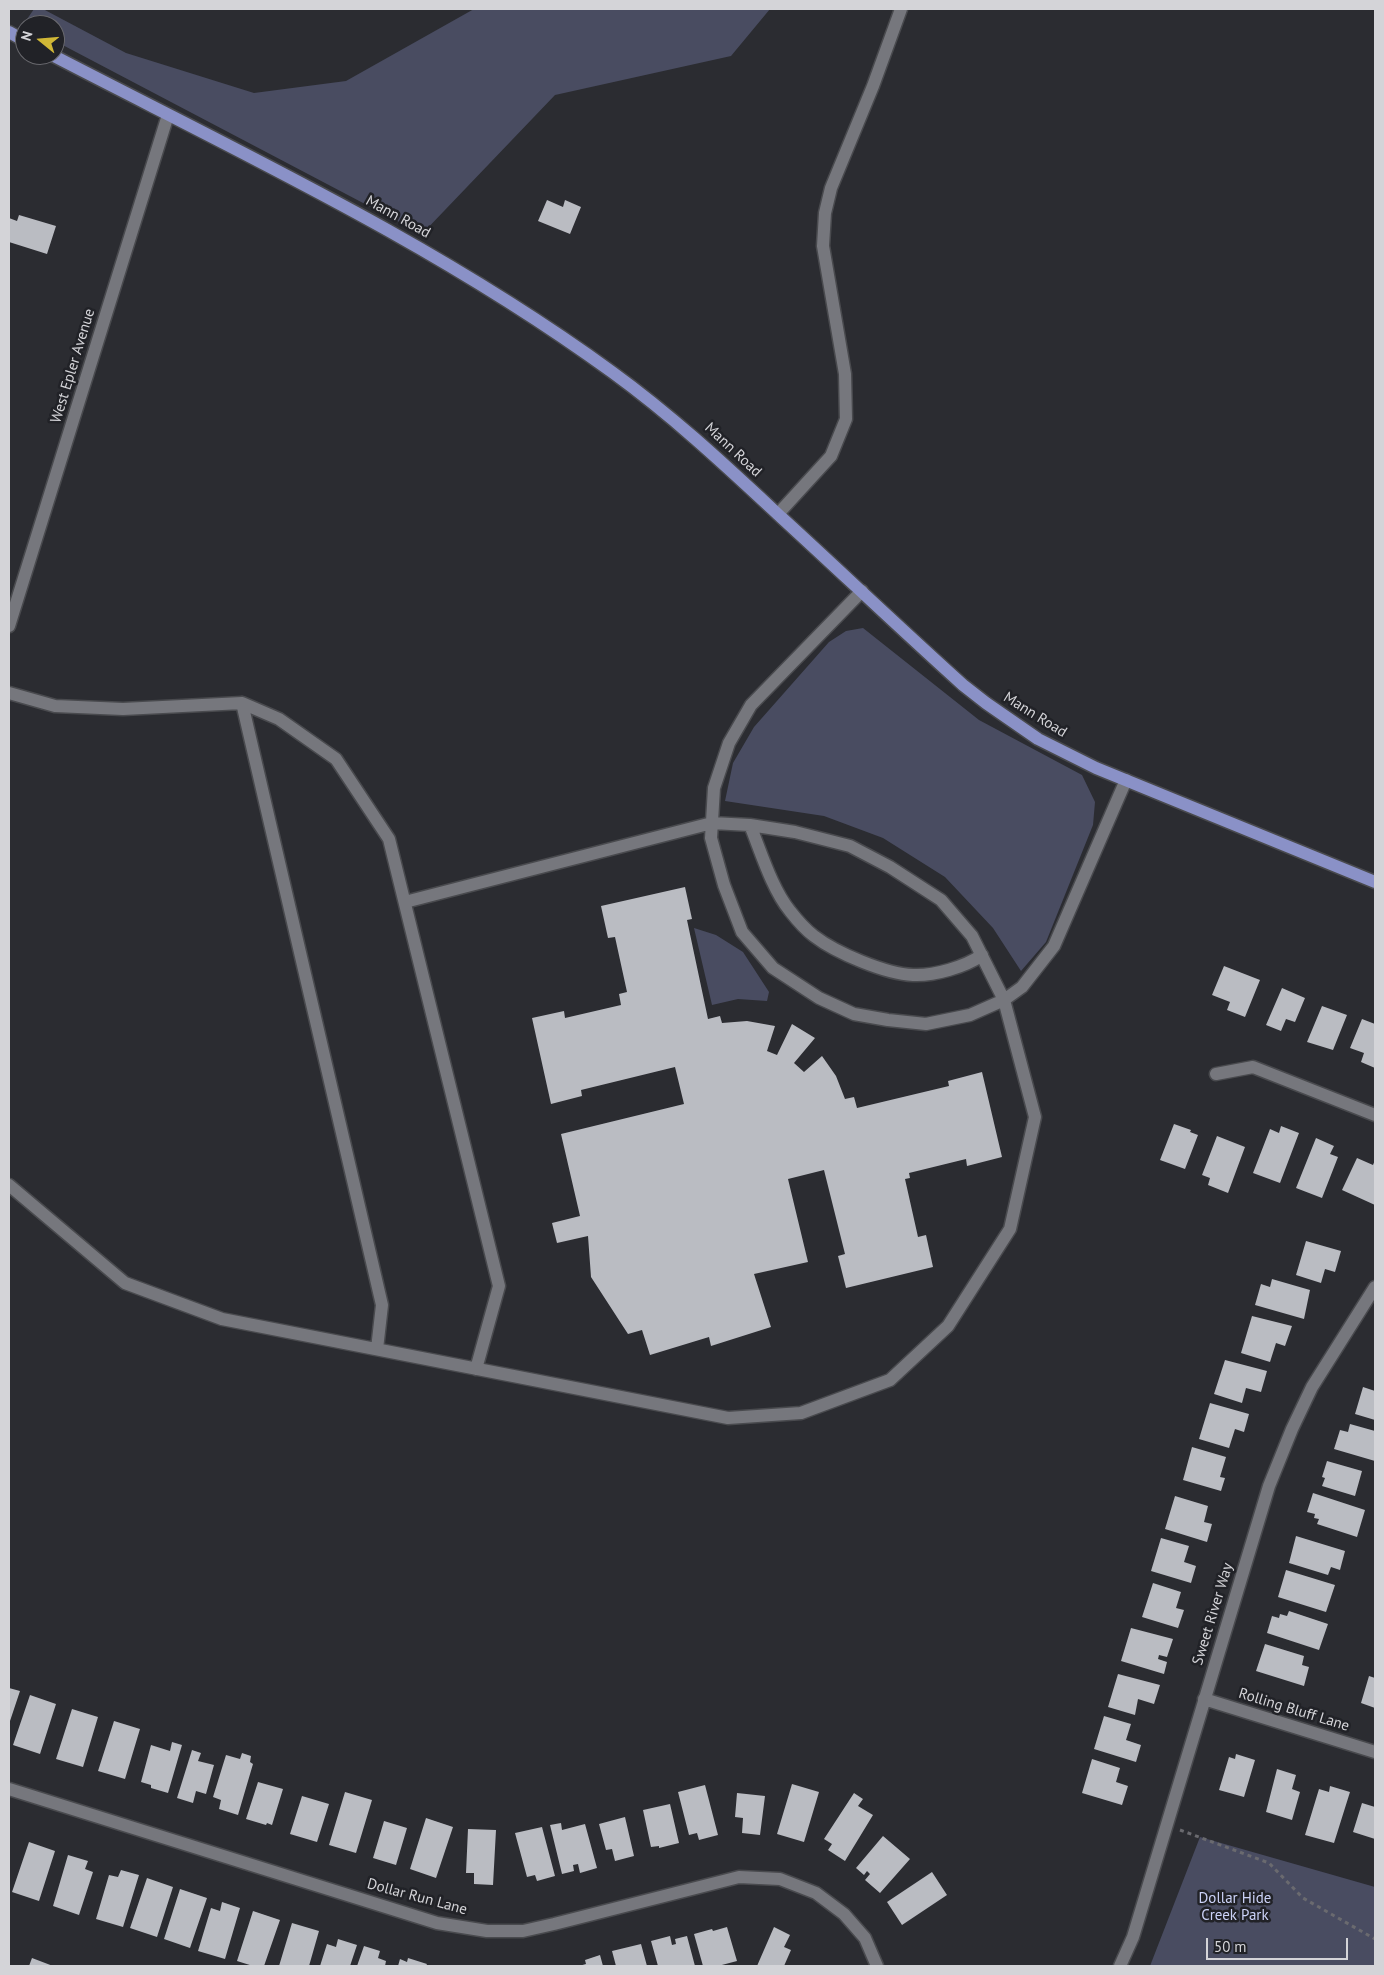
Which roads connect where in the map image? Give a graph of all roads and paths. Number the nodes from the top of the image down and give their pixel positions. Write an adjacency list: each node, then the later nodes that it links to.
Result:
1 (901, 9): 4 (street)
2 (65, 62): 3 (main road, Mann Road)
3 (168, 115): 4 (main road, Mann Road); 6 (street, West Epler Avenue)
4 (778, 514): 5 (main road, Mann Road)
5 (862, 592): 9 (main road, Mann Road); 10 (street)
6 (9, 626)
7 (9, 694): 8 (street)
8 (242, 703): 13 (street); 20 (street)
9 (1126, 780): 12 (main road, Mann Road); 15 (street)
10 (712, 823): 11 (street); 13 (street); 15 (street)
11 (750, 825): 14 (street); 14 (street)
12 (1375, 882)
13 (405, 902): 21 (street)
14 (982, 955): 15 (street)
15 (1004, 1000): 21 (street)
16 (1216, 1074): 17 (street)
17 (1375, 1115)
18 (9, 1185): 20 (street)
19 (1375, 1287): 22 (street, Sweet River Way)
20 (377, 1350): 21 (street)
21 (476, 1369)
22 (1204, 1699): 23 (street, Rolling Bluff Lane); 25 (street, Sweet River Way)
23 (1375, 1752)
24 (9, 1790): 27 (street, Dollar Run Lane)
25 (1166, 1824): 26 (path); 28 (street, Sweet River Way)
26 (1375, 1939)
27 (876, 1966)
28 (1120, 1966)

